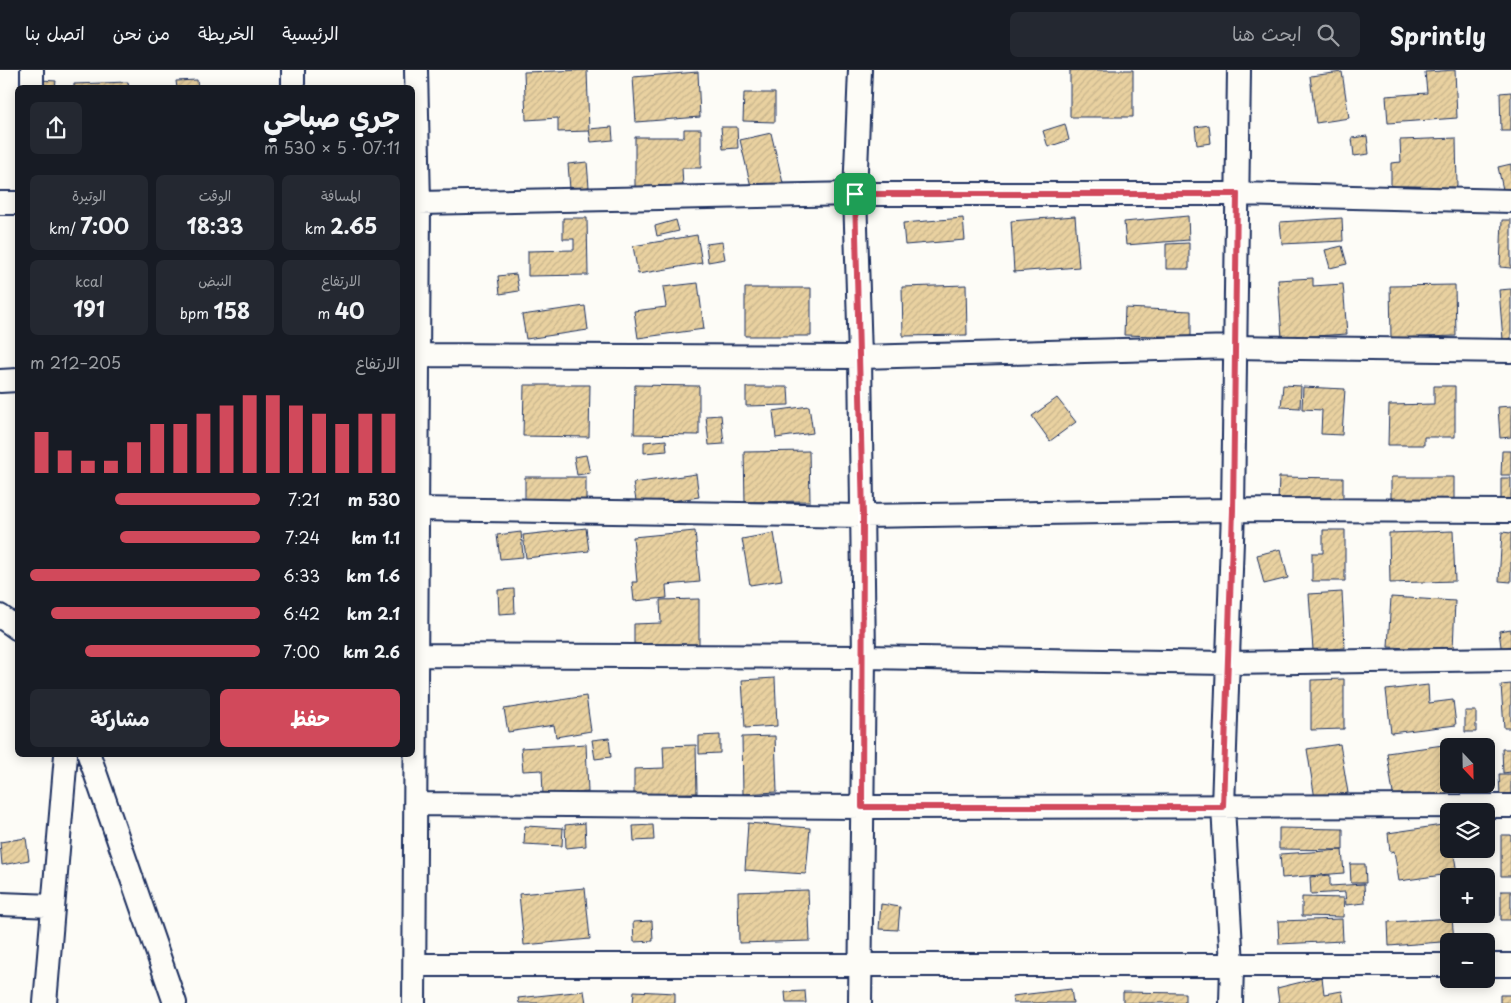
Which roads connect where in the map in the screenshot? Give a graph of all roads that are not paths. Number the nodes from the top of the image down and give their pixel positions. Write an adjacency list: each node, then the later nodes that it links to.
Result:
1 (32, 70): 6 (street)
2 (293, 70): 7 (street)
3 (416, 70): 13 (street)
4 (860, 70): 8 (street)
5 (1239, 70): 9 (street)
6 (32, 85)
7 (292, 85)
8 (855, 194): 9 (street); 13 (street); 17 (street)
9 (1237, 194): 10 (street); 14 (street)
10 (1511, 201)
11 (0, 203): 12 (street)
12 (15, 203)
13 (418, 203): 16 (street)
14 (1234, 348): 15 (street); 17 (street); 21 (street)
15 (1511, 351)
16 (417, 355): 17 (street); 20 (street)
17 (860, 357): 23 (street)
18 (15, 380): 19 (street)
19 (0, 381)
20 (415, 509): 23 (street); 26 (street)
21 (1233, 510): 22 (street); 23 (street); 29 (street)
22 (1511, 511)
23 (863, 516): 27 (street)
24 (0, 616): 25 (street)
25 (15, 627)
26 (416, 655): 27 (street); 32 (street)
27 (864, 657): 29 (street); 34 (street)
28 (1511, 658): 29 (street)
29 (1228, 663): 35 (street)
30 (66, 757): 37 (street)
31 (90, 757): 45 (street)
32 (416, 804): 34 (street); 38 (street)
33 (1511, 806): 35 (street)
34 (862, 807): 35 (street); 43 (street)
35 (1223, 807): 39 (street)
36 (0, 904): 37 (street)
37 (53, 906): 44 (street)
38 (416, 965): 43 (street); 46 (street)
39 (1232, 965): 40 (street); 43 (street); 48 (street)
40 (1440, 965)
41 (1495, 965): 42 (street)
42 (1511, 965)
43 (860, 966): 47 (street)
44 (45, 1003)
45 (175, 1003)
46 (414, 1003)
47 (860, 1003)
48 (1231, 1003)

